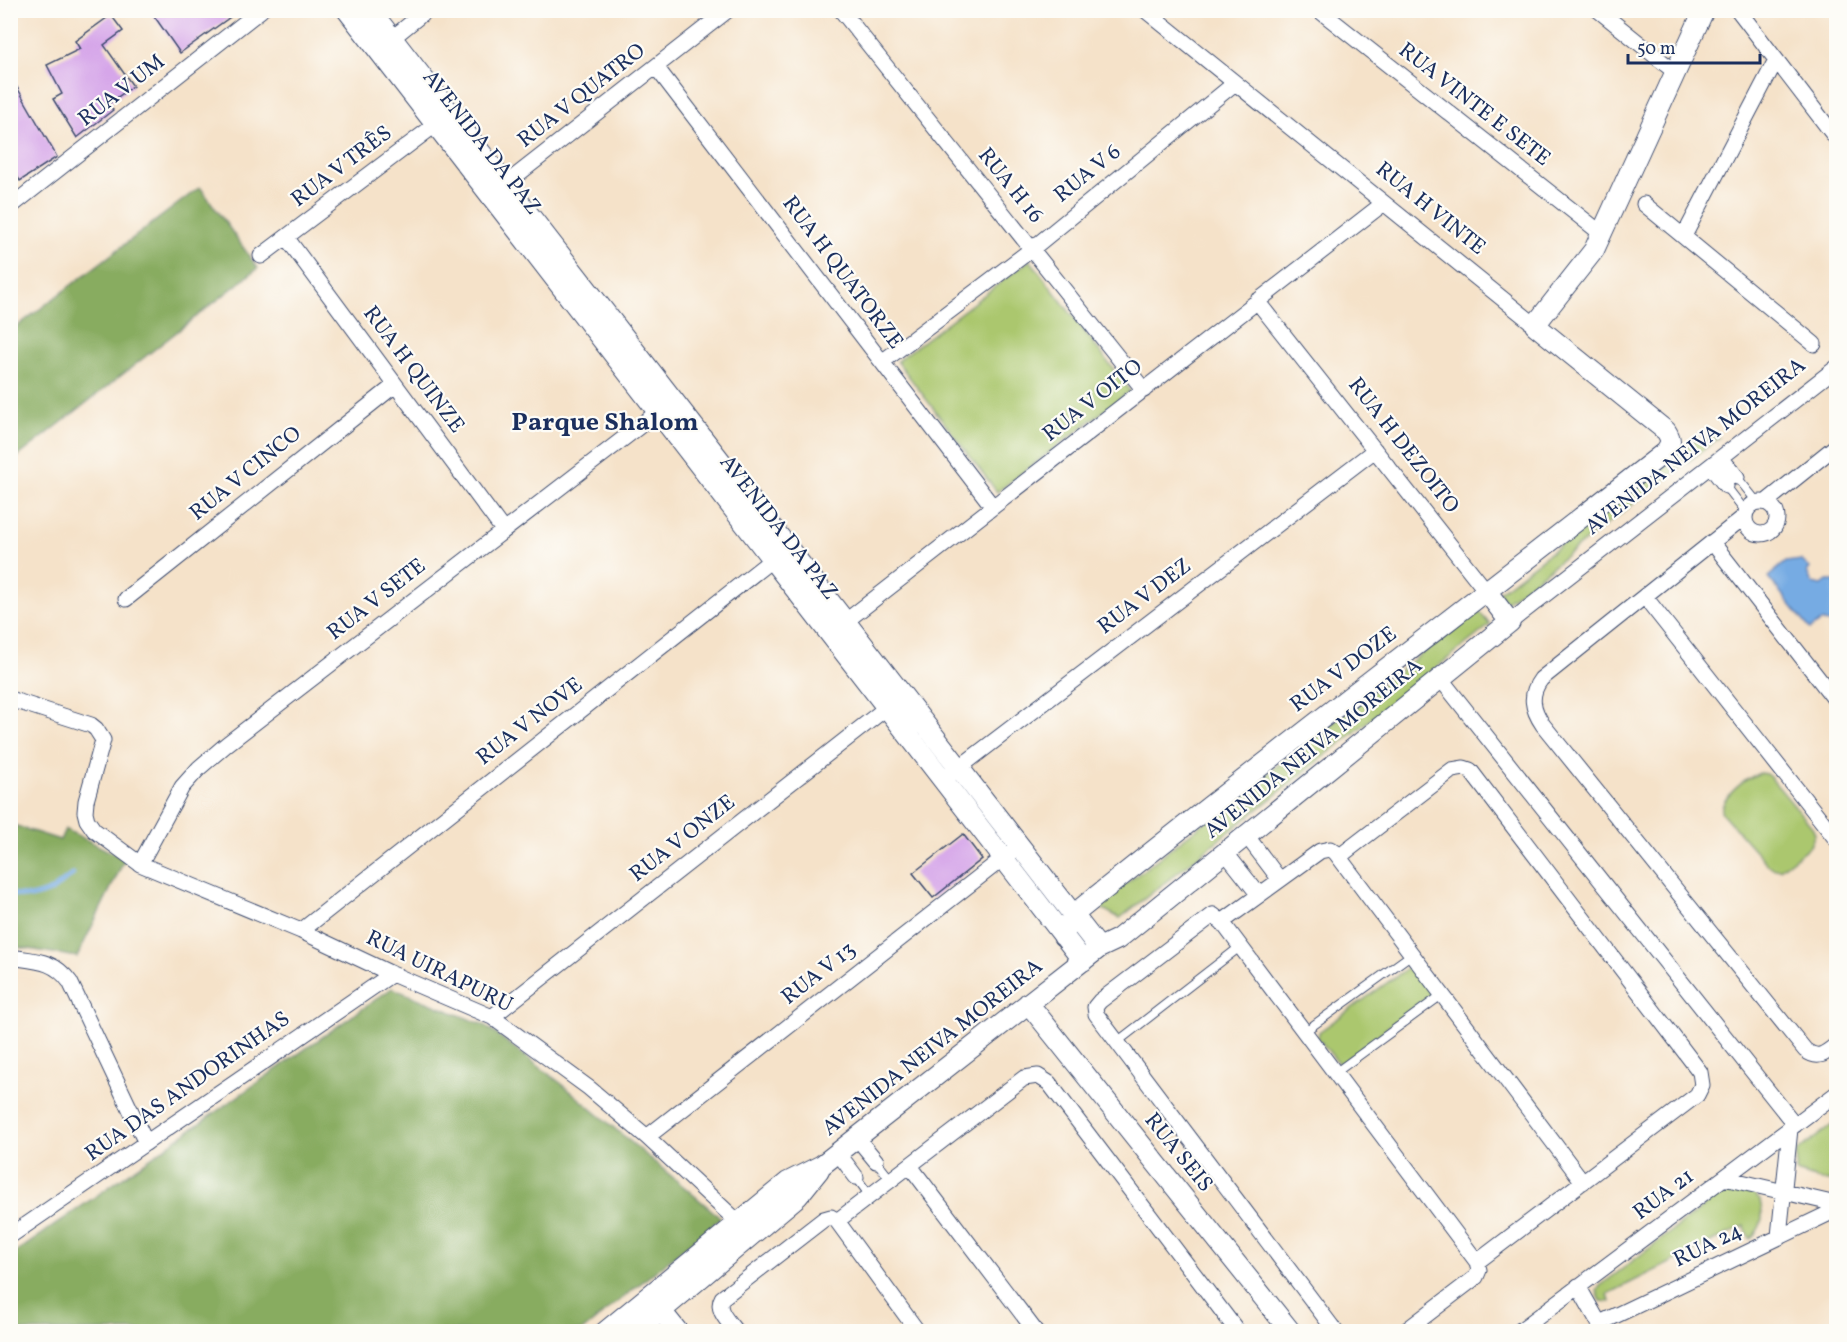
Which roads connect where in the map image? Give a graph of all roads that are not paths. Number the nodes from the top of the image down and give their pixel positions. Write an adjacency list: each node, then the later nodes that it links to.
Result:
1 (261, 10): 22 (street, RUA V UM)
2 (347, 10): 12 (street, AVENIDA DA PAZ)
3 (370, 10): 12 (street, AVENIDA DA PAZ)
4 (427, 10): 12 (street)
5 (728, 10): 14 (street, RUA V QUATRO)
6 (842, 10): 26 (street, RUA H 16)
7 (1144, 10): 16 (street, RUA H VINTE)
8 (1319, 10): 23 (street, RUA VINTE E SETE)
9 (1598, 10): 15 (street)
10 (1704, 10): 15 (street)
11 (1738, 10): 13 (street)
12 (384, 44): 17 (street, AVENIDA DA PAZ)
13 (1776, 60): 18 (street); 24 (street)
14 (656, 67): 19 (street, RUA V QUATRO); 31 (street, RUA H QUATORZE)
15 (1675, 72): 23 (street)
16 (1235, 83): 20 (street, RUA H VINTE); 26 (street, RUA V 6)
17 (443, 119): 19 (street, AVENIDA DA PAZ); 25 (street, RUA V TRÊS)
18 (1836, 138)
19 (498, 190): 35 (street, AVENIDA DA PAZ)
20 (1384, 203): 28 (street, RUA V OITO); 29 (street, RUA H VINTE)
21 (1644, 204): 24 (street)
22 (10, 207)
23 (1602, 234): 29 (street)
24 (1684, 236): 30 (street)
25 (286, 237): 27 (street, RUA V TRÊS); 33 (street, RUA H QUINZE)
26 (1032, 249): 31 (street, RUA V 6); 34 (street, RUA H 16)
27 (261, 256)
28 (1257, 301): 34 (street, RUA V OITO); 37 (street, RUA H DEZOITO)
29 (1535, 325): 38 (street, RUA H VINTE)
30 (1814, 344)
31 (882, 362): 41 (street, RUA H QUATORZE)
32 (1836, 369): 39 (street, AVENIDA NEIVA MOREIRA)
33 (395, 384): 43 (street, RUA H QUINZE); 48 (street, RUA V CINCO)
34 (1144, 390): 41 (street, RUA V OITO)
35 (665, 406): 43 (street, RUA V SETE); 45 (street, AVENIDA DA PAZ)
36 (1836, 446): 42 (street)
37 (1375, 450): 46 (street, RUA H DEZOITO); 55 (street, RUA V DEZ)
38 (1665, 452): 46 (street, RUA V DOZE)
39 (1716, 462): 40 (street); 49 (street, AVENIDA NEIVA MOREIRA)
40 (1732, 482): 42 (lane); 42 (lane)
41 (993, 507): 50 (street, RUA V OITO)
42 (1753, 508): 44 (street)
43 (503, 530): 61 (street, RUA V SETE)
44 (1712, 542): 47 (street); 53 (street)
45 (779, 553): 50 (street, AVENIDA DA PAZ); 66 (street, RUA V NOVE)
46 (1487, 592): 49 (street, RUA H DEZOITO); 64 (street, RUA V DOZE)
47 (1645, 597): 57 (street); 79 (street)
48 (126, 599)
49 (1510, 622): 51 (street, AVENIDA NEIVA MOREIRA)
50 (837, 628): 54 (street, AVENIDA DA PAZ)
51 (1440, 678): 56 (street, AVENIDA NEIVA MOREIRA); 82 (street)
52 (10, 699): 61 (street, RUA UIRAPURU)
53 (1836, 701)
54 (894, 702): 55 (street, AVENIDA DA PAZ); 76 (street, RUA V ONZE)
55 (951, 774): 58 (street, AVENIDA DA PAZ)
56 (1246, 835): 59 (street, AVENIDA NEIVA MOREIRA); 62 (street)
57 (1836, 839)
58 (1011, 852): 64 (street, AVENIDA DA PAZ); 67 (street, AVENIDA DA PAZ); 83 (street, RUA V 13)
59 (1225, 852): 63 (street); 69 (street, AVENIDA NEIVA MOREIRA)
60 (1340, 856): 62 (street); 70 (street); 93 (street)
61 (140, 864): 66 (street, RUA UIRAPURU)
62 (1280, 880): 63 (street)
63 (1259, 895): 65 (street)
64 (1073, 915): 67 (street, RUA V DOZE); 69 (street, AVENIDA DA PAZ)
65 (1222, 922): 68 (street); 78 (street)
66 (301, 931): 73 (street, RUA UIRAPURU)
67 (1064, 936): 72 (street, AVENIDA DA PAZ)
68 (1241, 946): 77 (street); 78 (lane)
69 (1099, 948): 72 (street, AVENIDA NEIVA MOREIRA)
70 (1412, 954): 74 (street); 77 (lane)
71 (10, 957): 85 (street)
72 (1083, 961): 75 (street, AVENIDA NEIVA MOREIRA)
73 (392, 974): 76 (street, RUA UIRAPURU); 85 (street, RUA DAS ANDORINHAS)
74 (1443, 994): 80 (lane); 93 (street)
75 (1028, 1004): 84 (street, AVENIDA NEIVA MOREIRA); 113 (street, RUA SEIS)
76 (492, 1017): 83 (street, RUA UIRAPURU)
77 (1304, 1032): 80 (street)
78 (1117, 1042): 114 (street)
79 (1836, 1045)
80 (1335, 1073): 102 (street)
81 (1836, 1094): 82 (street, RUA 21)
82 (1793, 1127): 91 (street, RUA 21); 94 (street)
83 (646, 1137): 99 (street, RUA UIRAPURU)
84 (857, 1138): 86 (street, AVENIDA NEIVA MOREIRA); 87 (street)
85 (146, 1143): 100 (street, RUA DAS ANDORINHAS)
86 (838, 1153): 88 (street, AVENIDA NEIVA MOREIRA); 90 (street)
87 (876, 1161): 92 (lane)
88 (822, 1165): 99 (street, AVENIDA NEIVA MOREIRA); 104 (street, AVENIDA NEIVA MOREIRA)
89 (910, 1166): 92 (street); 111 (street); 112 (street)
90 (856, 1177): 95 (lane)
91 (1725, 1178): 94 (street); 103 (street, RUA 21)
92 (891, 1180): 95 (street)
93 (1583, 1182): 102 (street)
94 (1783, 1191): 96 (street); 101 (street)
95 (870, 1196): 98 (street)
96 (1836, 1204)
97 (1836, 1210): 101 (street, RUA 24)
98 (837, 1221): 109 (street); 110 (street)
99 (738, 1222): 104 (street, AVENIDA NEIVA MOREIRA)
100 (10, 1236)
101 (1779, 1236): 105 (street, RUA 24)
102 (1477, 1262): 115 (street)
103 (1578, 1287): 105 (street); 116 (street, RUA 21)
104 (655, 1303): 106 (street, AVENIDA NEIVA MOREIRA); 107 (street, AVENIDA NEIVA MOREIRA); 108 (street)
105 (1602, 1327)
106 (605, 1332)
107 (636, 1332)
108 (678, 1332)
109 (736, 1332)
110 (918, 1332)
111 (1036, 1332)
112 (1238, 1332)
113 (1291, 1332)
114 (1336, 1332)
115 (1404, 1332)
116 (1518, 1332)

